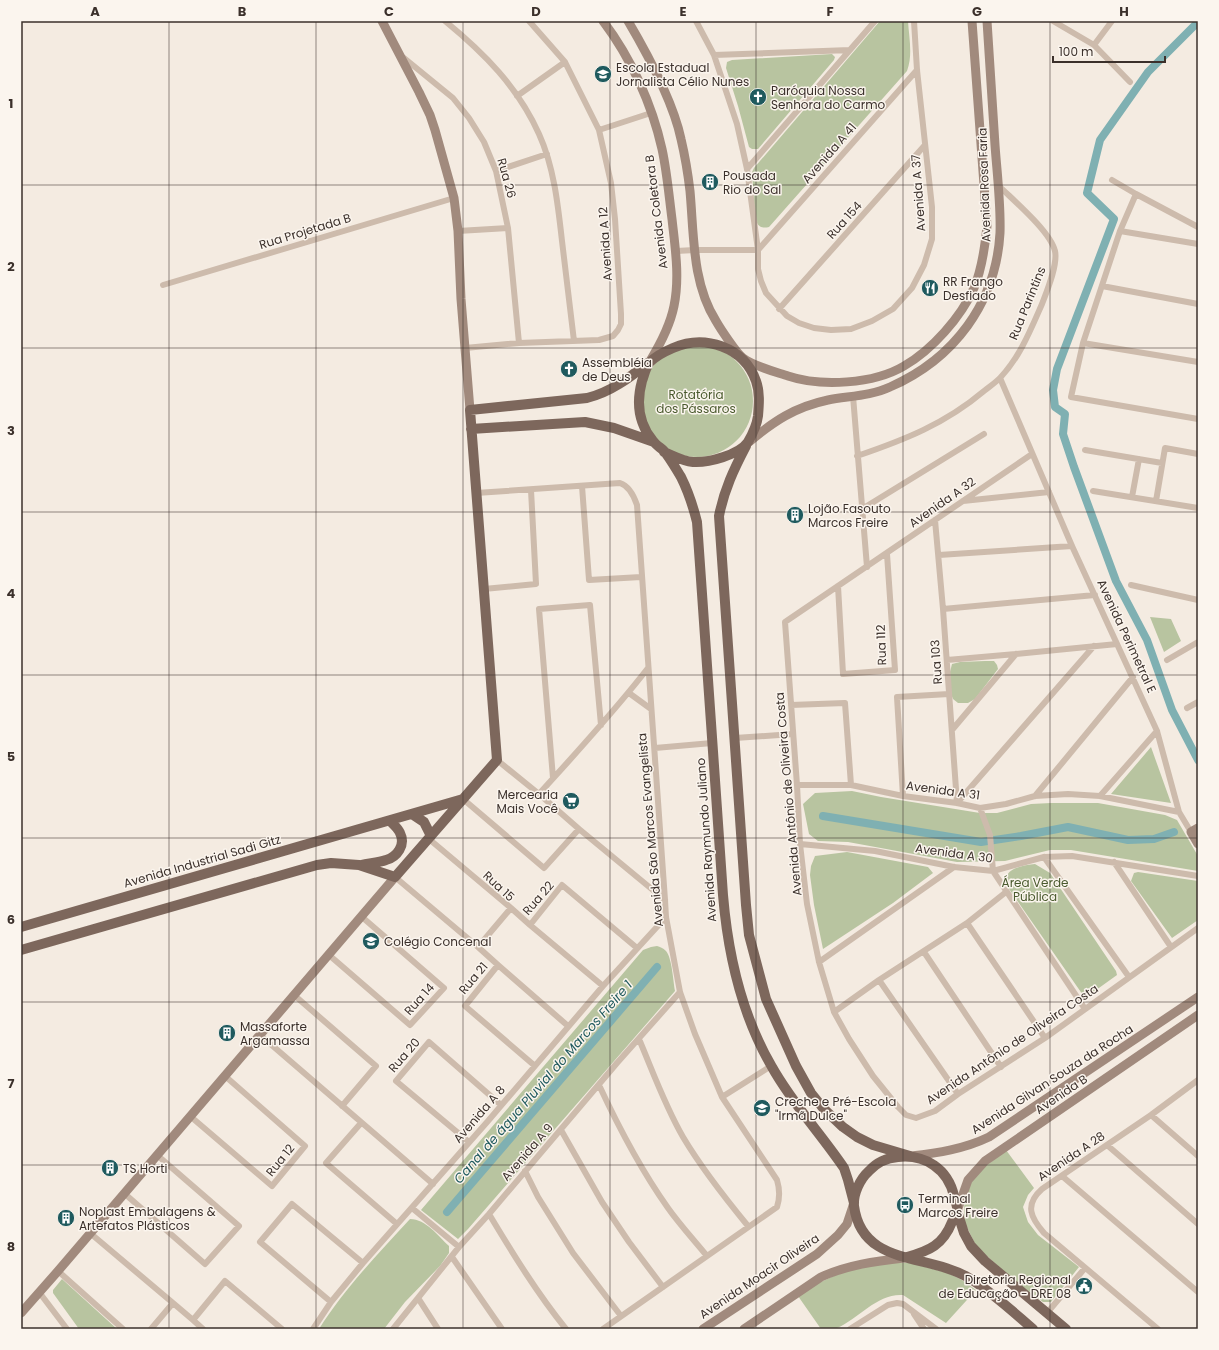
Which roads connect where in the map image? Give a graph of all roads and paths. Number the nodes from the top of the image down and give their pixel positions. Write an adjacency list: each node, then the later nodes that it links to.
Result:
1 (382, 21): 15 (street)
2 (444, 21): 20 (street)
3 (529, 21): 17 (street, Avenida A 12)
4 (603, 21): 21 (street, Avenida Coletora B)
5 (628, 21): 38 (street)
6 (696, 21): 16 (street, Avenida A 37)
7 (875, 21): 14 (street)
8 (914, 21): 18 (street, Avenida A 37)
9 (972, 21): 24 (street, Avenida Rosa Faria)
10 (987, 21): 23 (street, Avenida Rosa Faria)
11 (1053, 21): 13 (street)
12 (1112, 21): 13 (street)
13 (1094, 45): 19 (street)
14 (850, 50): 16 (street); 27 (street)
15 (399, 55): 28 (street, Rua 26); 32 (street)
16 (714, 55): 27 (street, Avenida A 37)
17 (564, 62): 20 (street); 22 (street, Avenida A 12)
18 (917, 70): 25 (street, Avenida A 37); 39 (street, Avenida A 41)
19 (1130, 82)
20 (517, 96): 26 (street)
21 (651, 113): 22 (street); 40 (street, Avenida Coletora B)
22 (599, 130): 45 (street, Avenida A 12)
23 (994, 132): 24 (street); 30 (street, Avenida Rosa Faria)
24 (980, 133): 49 (street, Avenida Rosa Faria)
25 (925, 145): 44 (street, Rua 154); 44 (street, Avenida A 37)
26 (546, 154): 28 (street); 45 (street)
27 (747, 169): 39 (street, Avenida A 37)
28 (496, 171): 34 (street, Rua 26)
29 (1112, 180): 31 (street)
30 (998, 185): 52 (street, Rua Parintins); 53 (street, Avenida Rosa Faria)
31 (1136, 194): 33 (street); 36 (street)
32 (454, 198): 35 (street); 41 (street, Rua Projetada B)
33 (1198, 227)
34 (508, 228): 35 (street); 46 (street, Rua 26)
35 (458, 231): 48 (street)
36 (1120, 231): 37 (street); 42 (street)
37 (1198, 244)
38 (695, 250): 39 (street); 40 (street); 49 (street)
39 (758, 250): 44 (street, Avenida A 37)
40 (676, 251): 50 (street, Avenida Coletora B)
41 (163, 285)
42 (1102, 286): 43 (street); 47 (street)
43 (1198, 304)
44 (780, 309)
45 (574, 341): 46 (street, Avenida A 12)
46 (519, 343): 48 (street, Avenida A 12)
47 (1083, 343): 51 (street); 55 (street)
48 (465, 348): 54 (street)
49 (742, 358): 50 (main road); 59 (main road)
50 (649, 362): 54 (main road, Avenida Coletora B); 58 (main road)
51 (1198, 362)
52 (1000, 378): 62 (street, Avenida Perimetral E); 64 (street, Rua Parintins)
53 (853, 396): 59 (street, Avenida Rosa Faria); 64 (street)
54 (470, 410): 56 (main road)
55 (1198, 419)
56 (471, 429): 58 (main road); 71 (main road)
57 (984, 434): 76 (street)
58 (654, 442): 61 (main road)
59 (747, 443): 61 (main road); 108 (main road)
60 (1085, 450): 65 (street)
61 (664, 452): 109 (main road, Avenida Raymundo Juliano)
62 (1032, 454): 70 (street, Avenida Perimetral E); 74 (street, Avenida A 32)
63 (1198, 454): 66 (street)
64 (857, 456): 76 (street)
65 (1139, 459): 66 (street); 72 (street)
66 (1162, 463): 73 (street)
67 (582, 486): 68 (street, Avenida São Marcos Evangelista); 82 (street, Avenida São Marcos Evangelista); 82 (street)
68 (531, 490): 71 (street, Avenida São Marcos Evangelista); 85 (street)
69 (1093, 491): 72 (street)
70 (1049, 492): 74 (street); 78 (street, Avenida Perimetral E)
71 (476, 493): 85 (main road)
72 (1132, 497): 73 (street)
73 (1156, 501): 75 (street)
74 (962, 502): 77 (street, Avenida A 32)
75 (1198, 508)
76 (862, 509): 81 (street)
77 (935, 520): 79 (street, Avenida A 32); 80 (street, Rua 103)
78 (1072, 546): 80 (street); 86 (street, Avenida Perimetral E)
79 (887, 554): 81 (street, Avenida A 32); 84 (street, Rua 112)
80 (938, 556): 88 (street, Rua 103)
81 (867, 567): 84 (street, Avenida A 32)
82 (641, 577): 96 (street, Avenida São Marcos Evangelista)
83 (1131, 585): 87 (street)
84 (838, 586): 89 (street, Avenida A 32)
85 (484, 588): 111 (main road)
86 (1095, 594): 88 (street); 91 (street, Avenida Perimetral E)
87 (1198, 600)
88 (943, 609): 94 (street, Rua 103)
89 (785, 622): 101 (street, Avenida Antônio de Oliveira Costa)
90 (1198, 642): 95 (street)
91 (1117, 644): 92 (street); 97 (street, Avenida Perimetral E)
92 (1094, 646): 93 (street); 120 (street)
93 (1016, 654): 94 (street); 105 (street)
94 (947, 660): 99 (street, Rua 103)
95 (1167, 660)
96 (648, 668): 98 (street); 103 (street, Avenida São Marcos Evangelista)
97 (1133, 677): 106 (street, Avenida Perimetral E); 117 (street)
98 (629, 693): 103 (street); 104 (street)
99 (949, 694): 105 (street, Rua 103); 116 (street)
100 (1198, 702): 102 (street)
101 (792, 705): 107 (street, Avenida Antônio de Oliveira Costa); 114 (street)
102 (1187, 708)
103 (651, 709): 110 (street, Avenida São Marcos Evangelista)
104 (601, 725): 112 (street); 112 (street)
105 (952, 730): 120 (street, Rua 103)
106 (1157, 731): 118 (street); 122 (street, Avenida Perimetral E)
107 (794, 734): 108 (street); 113 (street, Avenida Antônio de Oliveira Costa)
108 (735, 738): 184 (main road)
109 (712, 743): 110 (street); 168 (main road, Avenida Raymundo Juliano)
110 (655, 748): 138 (street, Avenida São Marcos Evangelista)
111 (497, 760): 115 (street); 119 (main road)
112 (553, 778): 115 (street)
113 (797, 785): 114 (street, Avenida A 31); 128 (street, Avenida Antônio de Oliveira Costa)
114 (851, 785): 116 (street, Avenida A 31)
115 (539, 794): 125 (street)
116 (904, 796): 120 (street, Avenida A 31)
117 (1035, 796): 118 (street, Avenida A 31); 121 (street, Avenida A 31)
118 (1100, 796): 122 (street, Avenida A 31)
119 (463, 799): 123 (main road, Avenida Industrial Sadi Gitz); 125 (street); 127 (main road)
120 (957, 803): 121 (street, Avenida A 31)
121 (980, 808): 134 (street)
122 (1179, 812): 126 (street, Avenida Perimetral E)
123 (412, 814): 124 (main road, Avenida Industrial Sadi Gitz); 127 (main road)
124 (390, 821): 132 (main road); 144 (main road, Avenida Industrial Sadi Gitz)
125 (579, 829): 138 (street)
126 (1194, 830): 129 (street, Avenida Perimetral E)
127 (430, 838): 136 (main road); 139 (street, Rua 15)
128 (800, 844): 133 (street, Avenida A 30); 152 (street, Avenida Antônio de Oliveira Costa)
129 (1198, 844)
130 (1044, 857): 131 (street, Avenida A 30); 134 (street, Avenida A 30); 154 (street)
131 (1114, 862): 135 (street, Avenida A 30); 147 (street)
132 (358, 865): 136 (main road); 149 (main road)
133 (954, 867): 134 (street, Avenida A 30); 152 (street)
134 (993, 871): 137 (street)
135 (1198, 876)
136 (395, 877): 140 (street); 146 (street)
137 (1006, 892): 142 (street); 160 (street)
138 (665, 900): 141 (street, Avenida São Marcos Evangelista)
139 (511, 908): 143 (street); 146 (street, Rua 15)
140 (362, 917): 151 (street); 151 (street, Rua 14)
141 (666, 917): 148 (street, Avenida A 8); 157 (street, Avenida São Marcos Evangelista)
142 (967, 923): 150 (street); 165 (street)
143 (530, 925): 148 (street, Rua 22); 156 (street, Rua 22)
144 (21, 926)
145 (1198, 928): 147 (street, Avenida Antônio de Oliveira Costa)
146 (478, 947): 153 (street)
147 (1172, 947): 154 (street, Avenida Antônio de Oliveira Costa)
148 (637, 948): 156 (street, Avenida A 8)
149 (21, 950)
150 (924, 952): 155 (street); 169 (street)
151 (329, 955): 158 (street)
152 (819, 962): 161 (street, Avenida Antônio de Oliveira Costa)
153 (498, 965): 163 (street, Rua 21); 167 (street, Rua 21)
154 (1129, 977): 160 (street, Avenida Antônio de Oliveira Costa)
155 (879, 980): 161 (street); 173 (street)
156 (603, 986): 163 (street, Avenida A 8)
157 (680, 992): 166 (street, Avenida A 9); 174 (street, Avenida São Marcos Evangelista)
158 (294, 995): 164 (street); 176 (street)
159 (1198, 997): 184 (street, Avenida Gilvan Souza da Rocha)
160 (1085, 1009): 165 (street, Avenida Antônio de Oliveira Costa)
161 (834, 1012): 173 (street, Avenida Antônio de Oliveira Costa)
162 (1198, 1014): 192 (street, Avenida B)
163 (568, 1026): 167 (street, Avenida A 8)
164 (260, 1035): 170 (street); 176 (street)
165 (1045, 1038): 169 (street, Avenida Antônio de Oliveira Costa)
166 (639, 1039): 172 (street, Avenida A 9); 196 (street)
167 (535, 1066): 175 (street, Avenida A 8)
168 (771, 1066): 174 (street); 190 (main road, Avenida Raymundo Juliano)
169 (1001, 1067): 173 (street, Avenida Antônio de Oliveira Costa)
170 (225, 1076): 178 (street); 178 (street, Rua 12)
171 (1196, 1084): 177 (street, Avenida A 28)
172 (599, 1085): 180 (street, Avenida A 9); 199 (street)
173 (958, 1094)
174 (722, 1097): 196 (street, Avenida São Marcos Evangelista)
175 (501, 1105): 181 (street, Avenida A 8); 181 (street, Rua 20)
176 (342, 1106): 179 (street)
177 (1151, 1115): 182 (street, Avenida A 28); 185 (street)
178 (190, 1116): 183 (street)
179 (361, 1123): 188 (street); 194 (street)
180 (561, 1130): 186 (street, Avenida A 9); 205 (street)
181 (469, 1142): 188 (street, Avenida A 8)
182 (1107, 1145): 187 (street, Avenida A 28); 195 (street)
183 (157, 1155): 189 (street); 189 (street)
184 (910, 1156): 190 (main road); 192 (main road)
185 (1198, 1156)
186 (525, 1171): 193 (street, Avenida A 9); 214 (street)
187 (1062, 1176): 203 (street, Avenida A 28); 207 (street)
188 (433, 1184): 191 (street, Avenida A 8)
189 (125, 1194): 197 (street)
190 (854, 1203): 201 (main road); 228 (street, Avenida Moacir Oliveira)
191 (412, 1208): 194 (street, Avenida A 8); 198 (street)
192 (957, 1211): 201 (main road); 213 (main road)
193 (489, 1214): 198 (street, Avenida A 9); 226 (street)
194 (397, 1224): 202 (street, Avenida A 8)
195 (1198, 1224)
196 (748, 1226): 199 (street, Avenida São Marcos Evangelista)
197 (90, 1233): 204 (street); 209 (street)
198 (459, 1247): 200 (street, Avenida A 9)
199 (707, 1256): 205 (street, Avenida São Marcos Evangelista)
200 (452, 1257): 208 (street, Avenida A 9); 225 (street)
201 (907, 1257): 229 (street); 233 (main road)
202 (363, 1263): 210 (street, Avenida A 8); 210 (street)
203 (1085, 1268): 213 (street); 235 (street, Avenida A 28)
204 (58, 1271): 206 (street); 218 (street)
205 (663, 1287): 214 (street, Avenida São Marcos Evangelista)
206 (39, 1292): 212 (street); 217 (street)
207 (1198, 1292)
208 (418, 1298): 223 (street, Avenida A 9); 224 (street)
209 (173, 1302): 215 (street); 219 (street)
210 (331, 1302): 222 (street, Avenida A 8)
211 (910, 1310): 216 (street); 231 (street); 232 (street)
212 (21, 1313)
213 (1047, 1313): 234 (main road)
214 (621, 1316): 227 (street, Avenida São Marcos Evangelista)
215 (193, 1320): 220 (street); 221 (street)
216 (858, 1327): 230 (street)
217 (67, 1329)
218 (123, 1329)
219 (151, 1329)
220 (203, 1329)
221 (282, 1329)
222 (313, 1329)
223 (393, 1329)
224 (438, 1329)
225 (502, 1329)
226 (566, 1329)
227 (603, 1329)
228 (703, 1329)
229 (744, 1329)
230 (850, 1329)
231 (924, 1329)
232 (936, 1329)
233 (1032, 1329)
234 (1066, 1329)
235 (1158, 1329)

